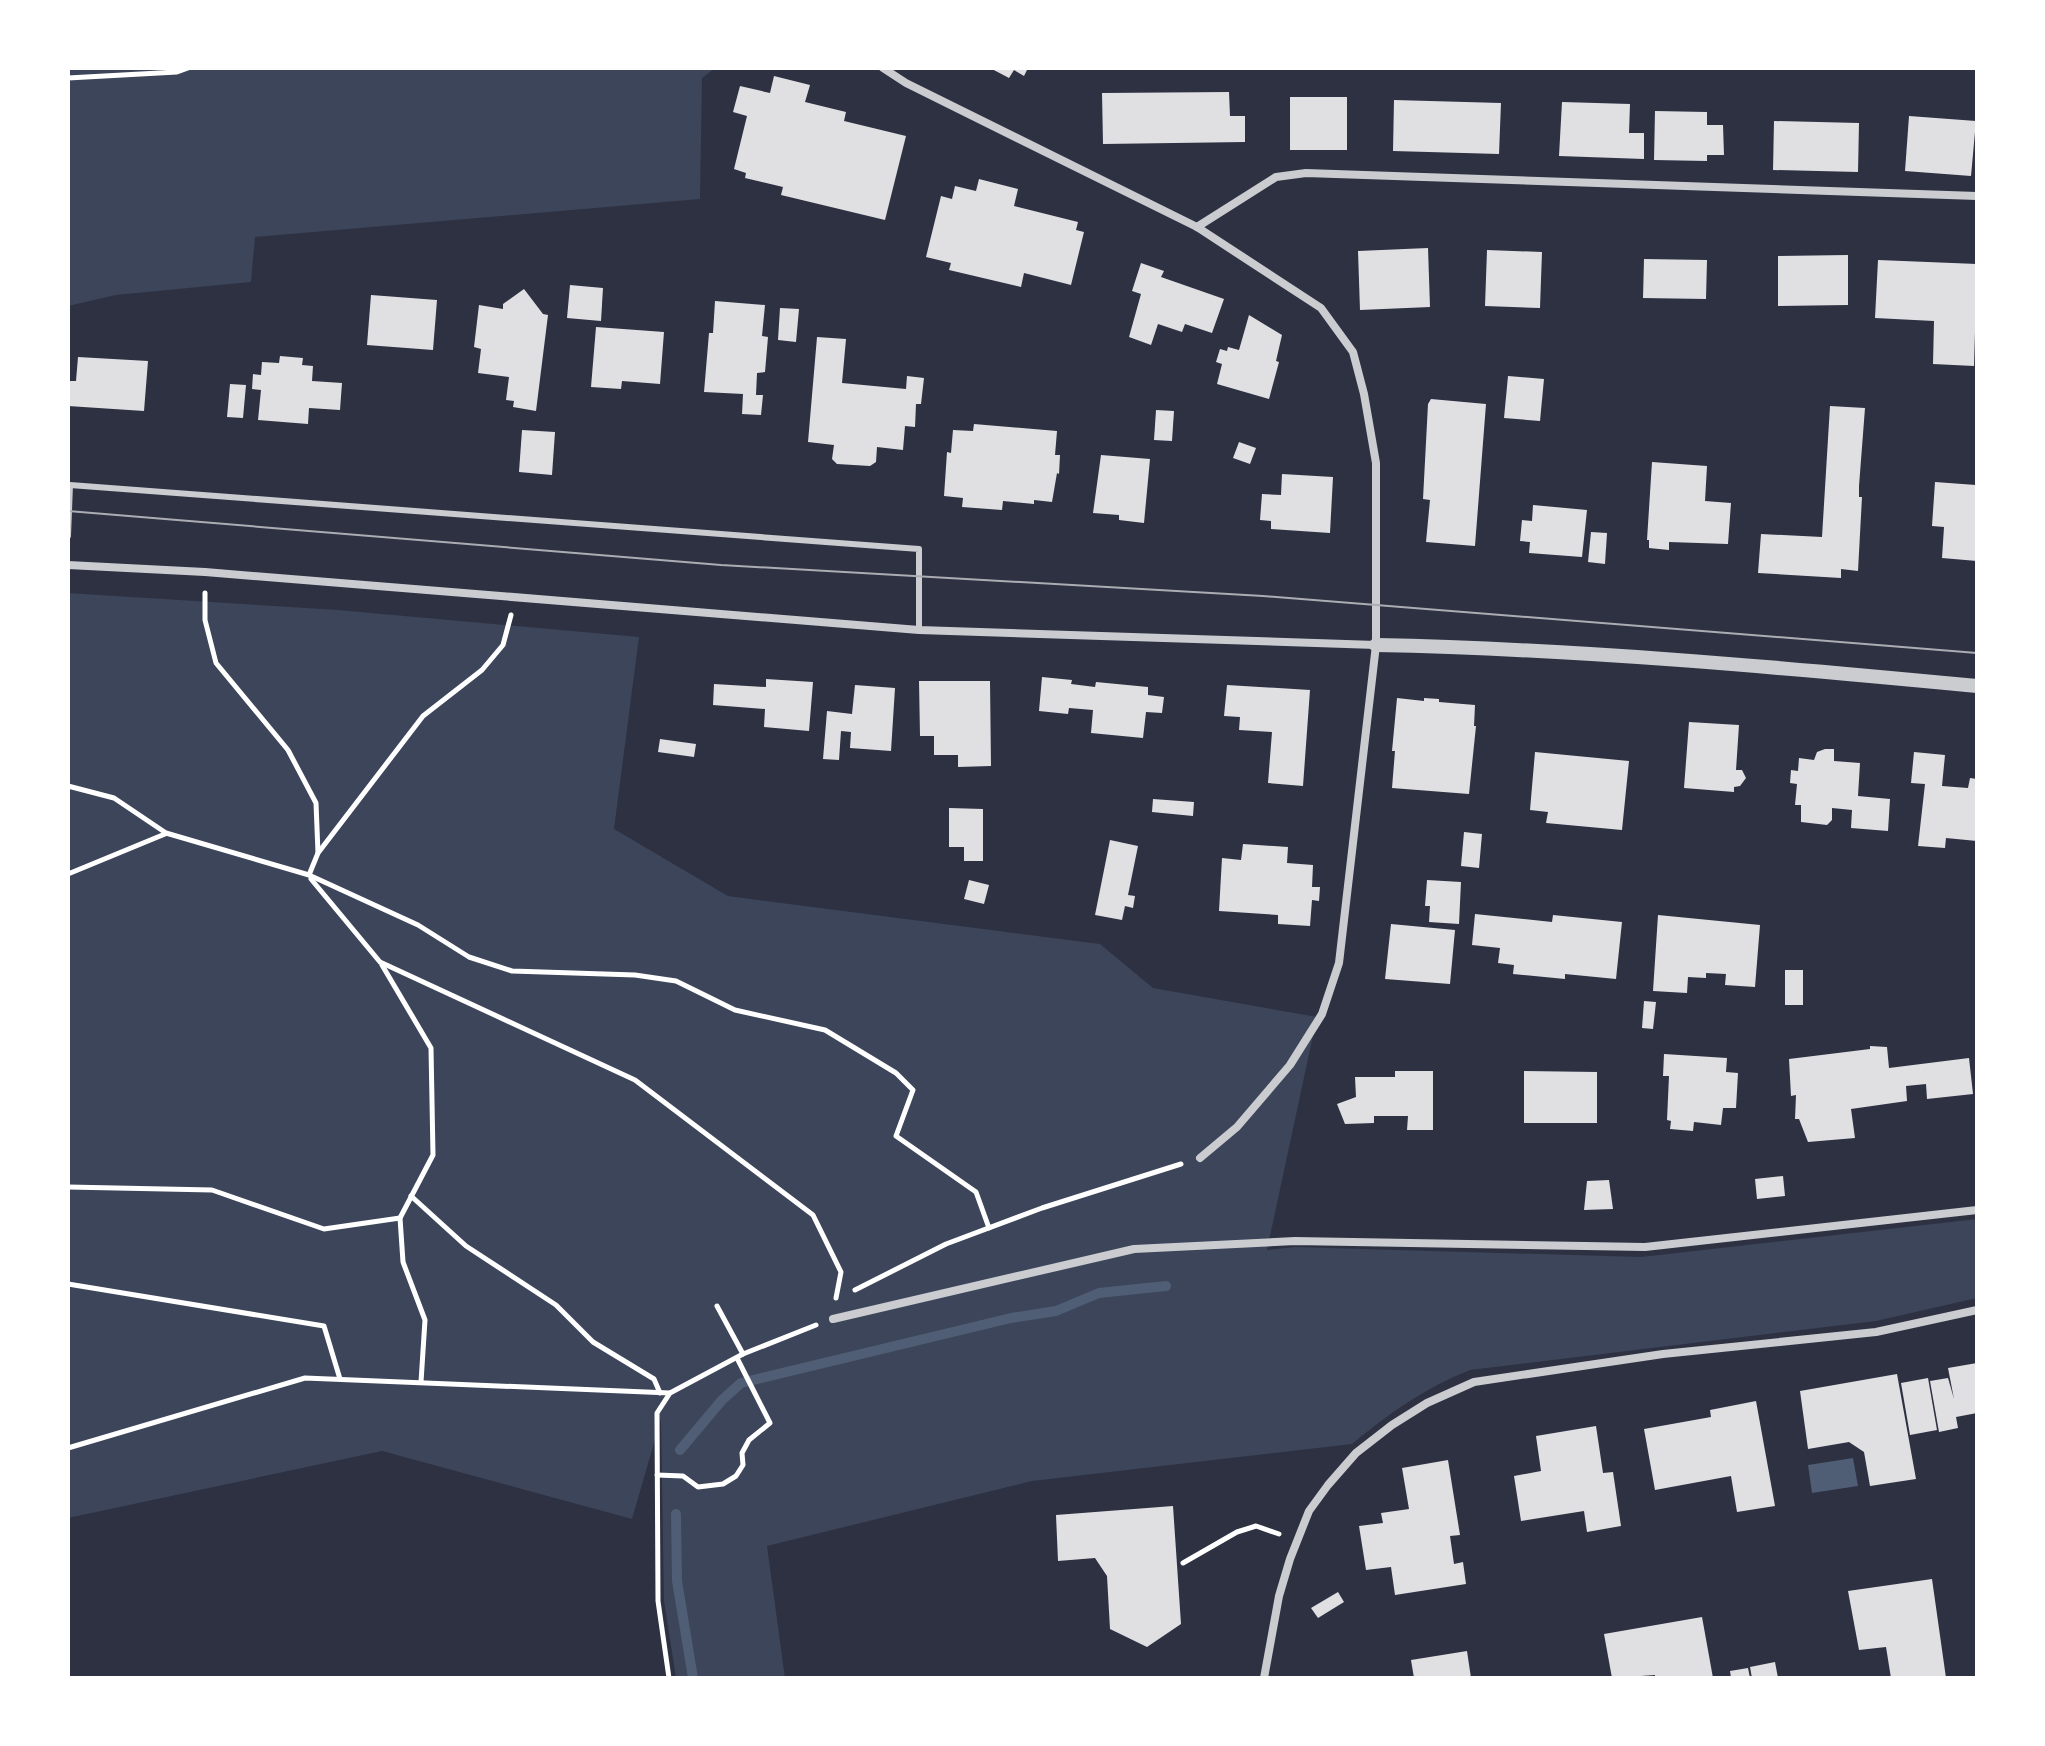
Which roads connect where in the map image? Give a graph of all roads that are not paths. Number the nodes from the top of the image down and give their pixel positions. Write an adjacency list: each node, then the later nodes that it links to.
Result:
1 (883, 68): 3 (street)
2 (1977, 196): 3 (street)
3 (1197, 227): 8 (street)
4 (69, 485): 5 (lane); 7 (lane)
5 (68, 536)
6 (68, 565): 7 (street)
7 (919, 630): 8 (street)
8 (1376, 645): 9 (street); 10 (street)
9 (1977, 686)
10 (1200, 1158)
11 (1977, 1210): 13 (street)
12 (1977, 1310): 14 (street)
13 (833, 1319)
14 (1264, 1678)

